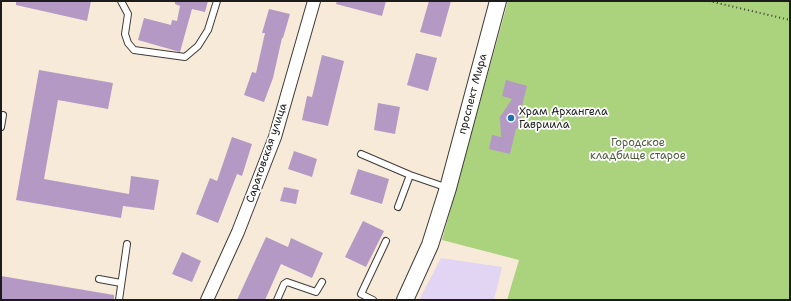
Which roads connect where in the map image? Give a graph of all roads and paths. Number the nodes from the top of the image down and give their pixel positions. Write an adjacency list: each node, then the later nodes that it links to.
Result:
1 (121, 1): 2 (lane)
2 (217, 1)
3 (314, 1): 19 (street, Саратовская улица)
4 (498, 1): 11 (main road, проспект Мира)
5 (709, 1): 6 (path)
6 (790, 20)
7 (3, 115): 8 (lane)
8 (1, 127)
9 (361, 154): 10 (lane)
10 (410, 175): 11 (lane); 12 (lane)
11 (448, 188): 22 (main road, проспект Мира)
12 (398, 208)
13 (386, 241): 21 (lane)
14 (127, 244): 16 (lane)
15 (99, 279): 16 (lane)
16 (121, 282): 18 (lane)
17 (322, 282): 20 (lane)
18 (119, 300)
19 (207, 300)
20 (277, 300)
21 (373, 300)
22 (405, 300)

